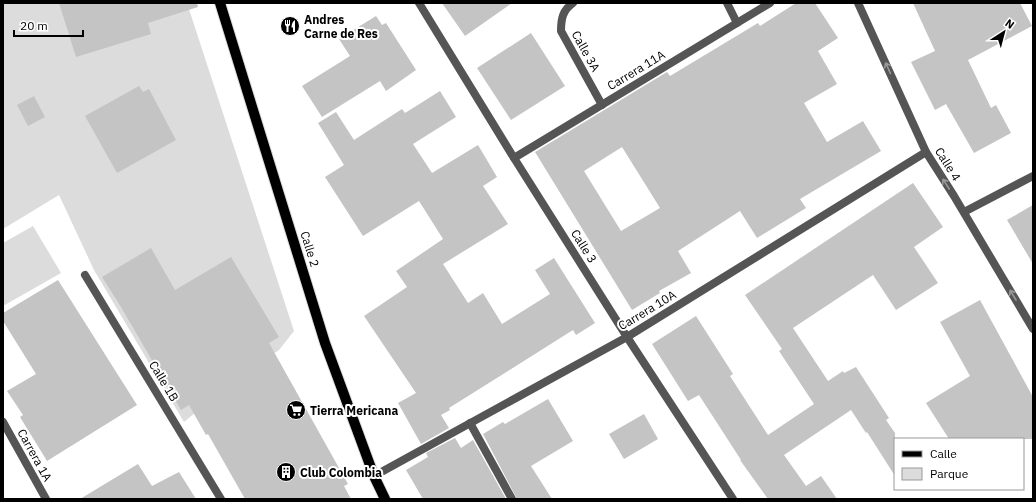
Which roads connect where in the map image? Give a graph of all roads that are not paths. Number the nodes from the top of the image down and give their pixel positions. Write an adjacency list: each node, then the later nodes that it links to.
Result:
1 (220, 3): 18 (main road, Calle 2)
2 (419, 3): 10 (street, Calle 3)
3 (574, 3): 8 (street, Calle 3A)
4 (727, 3): 7 (street)
5 (770, 3): 7 (street, Carrera 11A)
6 (858, 3): 9 (street, Calle 4, one-way to 6)
7 (737, 23): 8 (street, Carrera 11A)
8 (602, 105): 10 (street, Carrera 11A)
9 (926, 152): 12 (street, Calle 4, one-way to 9); 15 (street, Carrera 10A)
10 (514, 158): 15 (street, Calle 3)
11 (1033, 176): 12 (street)
12 (964, 212): 14 (street, Calle 4, one-way to 12)
13 (85, 275): 20 (street, Calle 1B)
14 (1033, 329)
15 (627, 337): 17 (street, Carrera 10A); 23 (street, Calle 3)
16 (3, 422): 19 (street, Carrera 1A)
17 (470, 423): 18 (street, Carrera 10A); 22 (street)
18 (374, 476): 21 (main road, Calle 2)
19 (46, 499)
20 (221, 499)
21 (385, 499)
22 (512, 499)
23 (733, 499)

